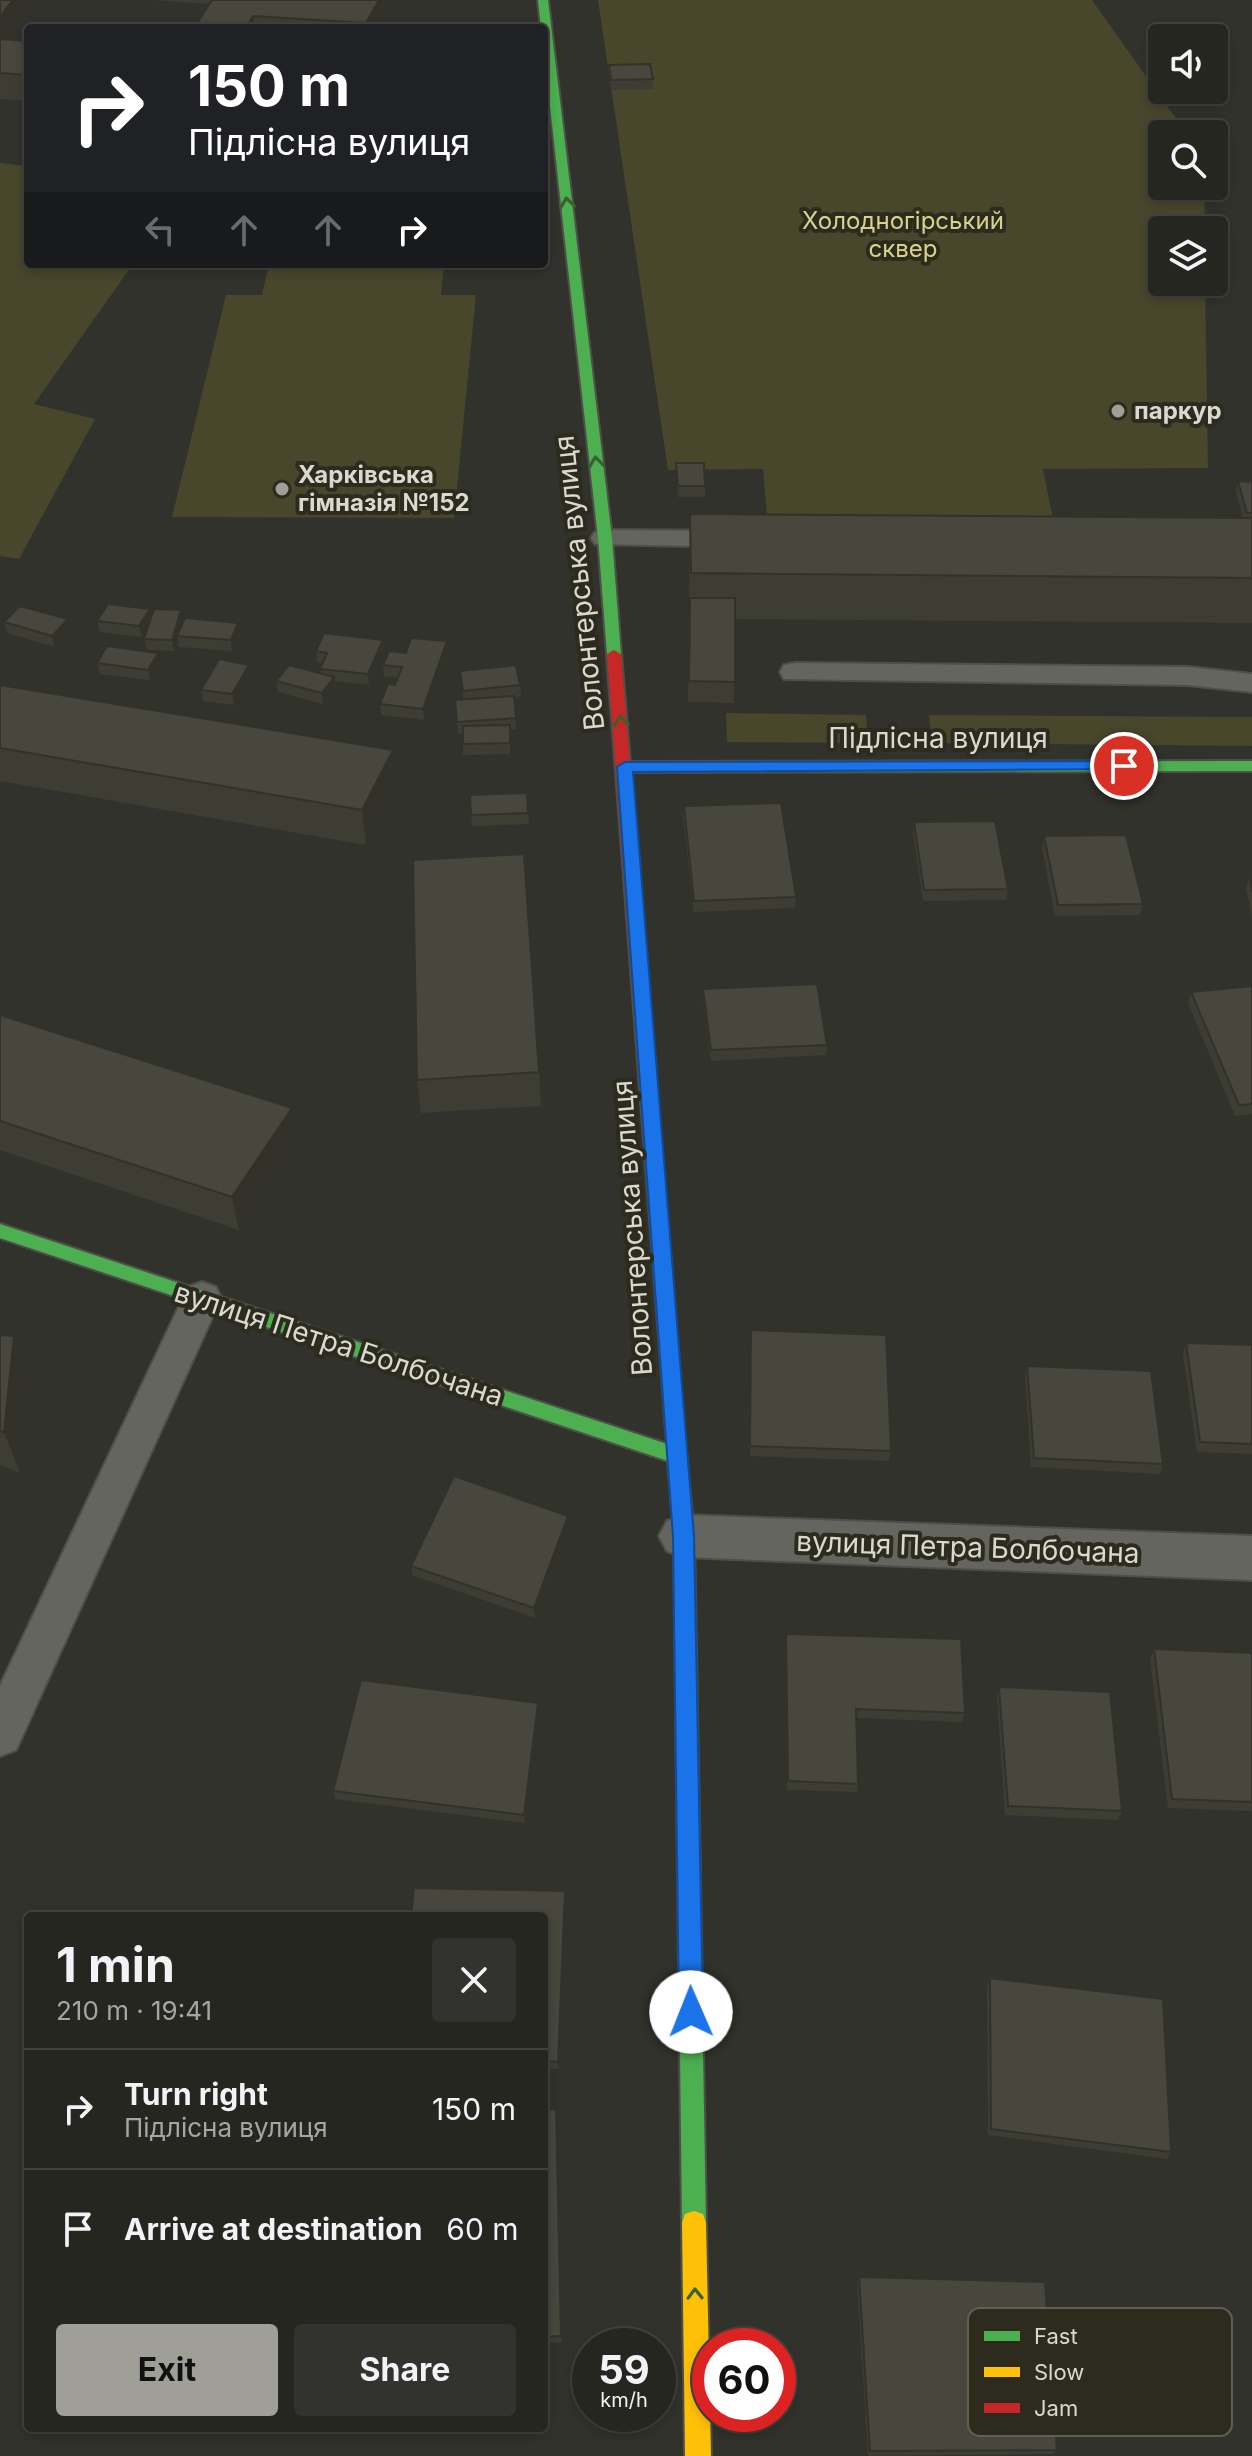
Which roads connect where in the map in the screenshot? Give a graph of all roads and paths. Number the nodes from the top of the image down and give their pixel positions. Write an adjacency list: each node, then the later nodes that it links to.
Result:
1 (543, 0): 2 (main road, Волонтерська вулиця, one-way to 1)
2 (546, 24)
3 (548, 43): 4 (main road, Волонтерська вулиця, one-way to 3)
4 (605, 538): 5 (lane); 9 (main road, Волонтерська вулиця, one-way to 4)
5 (771, 539)
6 (795, 672): 7 (lane)
7 (1252, 683)
8 (1252, 766): 9 (main road, Підлісна вулиця)
9 (625, 767): 12 (main road, Волонтерська вулиця)
10 (0, 1231): 11 (main road, вулиця Петра Болбочана)
11 (202, 1298): 12 (main road, вулиця Петра Болбочана); 15 (lane)
12 (678, 1456): 13 (main road, Волонтерська вулиця)
13 (684, 1536): 14 (street, вулиця Петра Болбочана); 16 (main road, Волонтерська вулиця, one-way to 13)
14 (1252, 1558)
15 (0, 1735)
16 (698, 2456)

